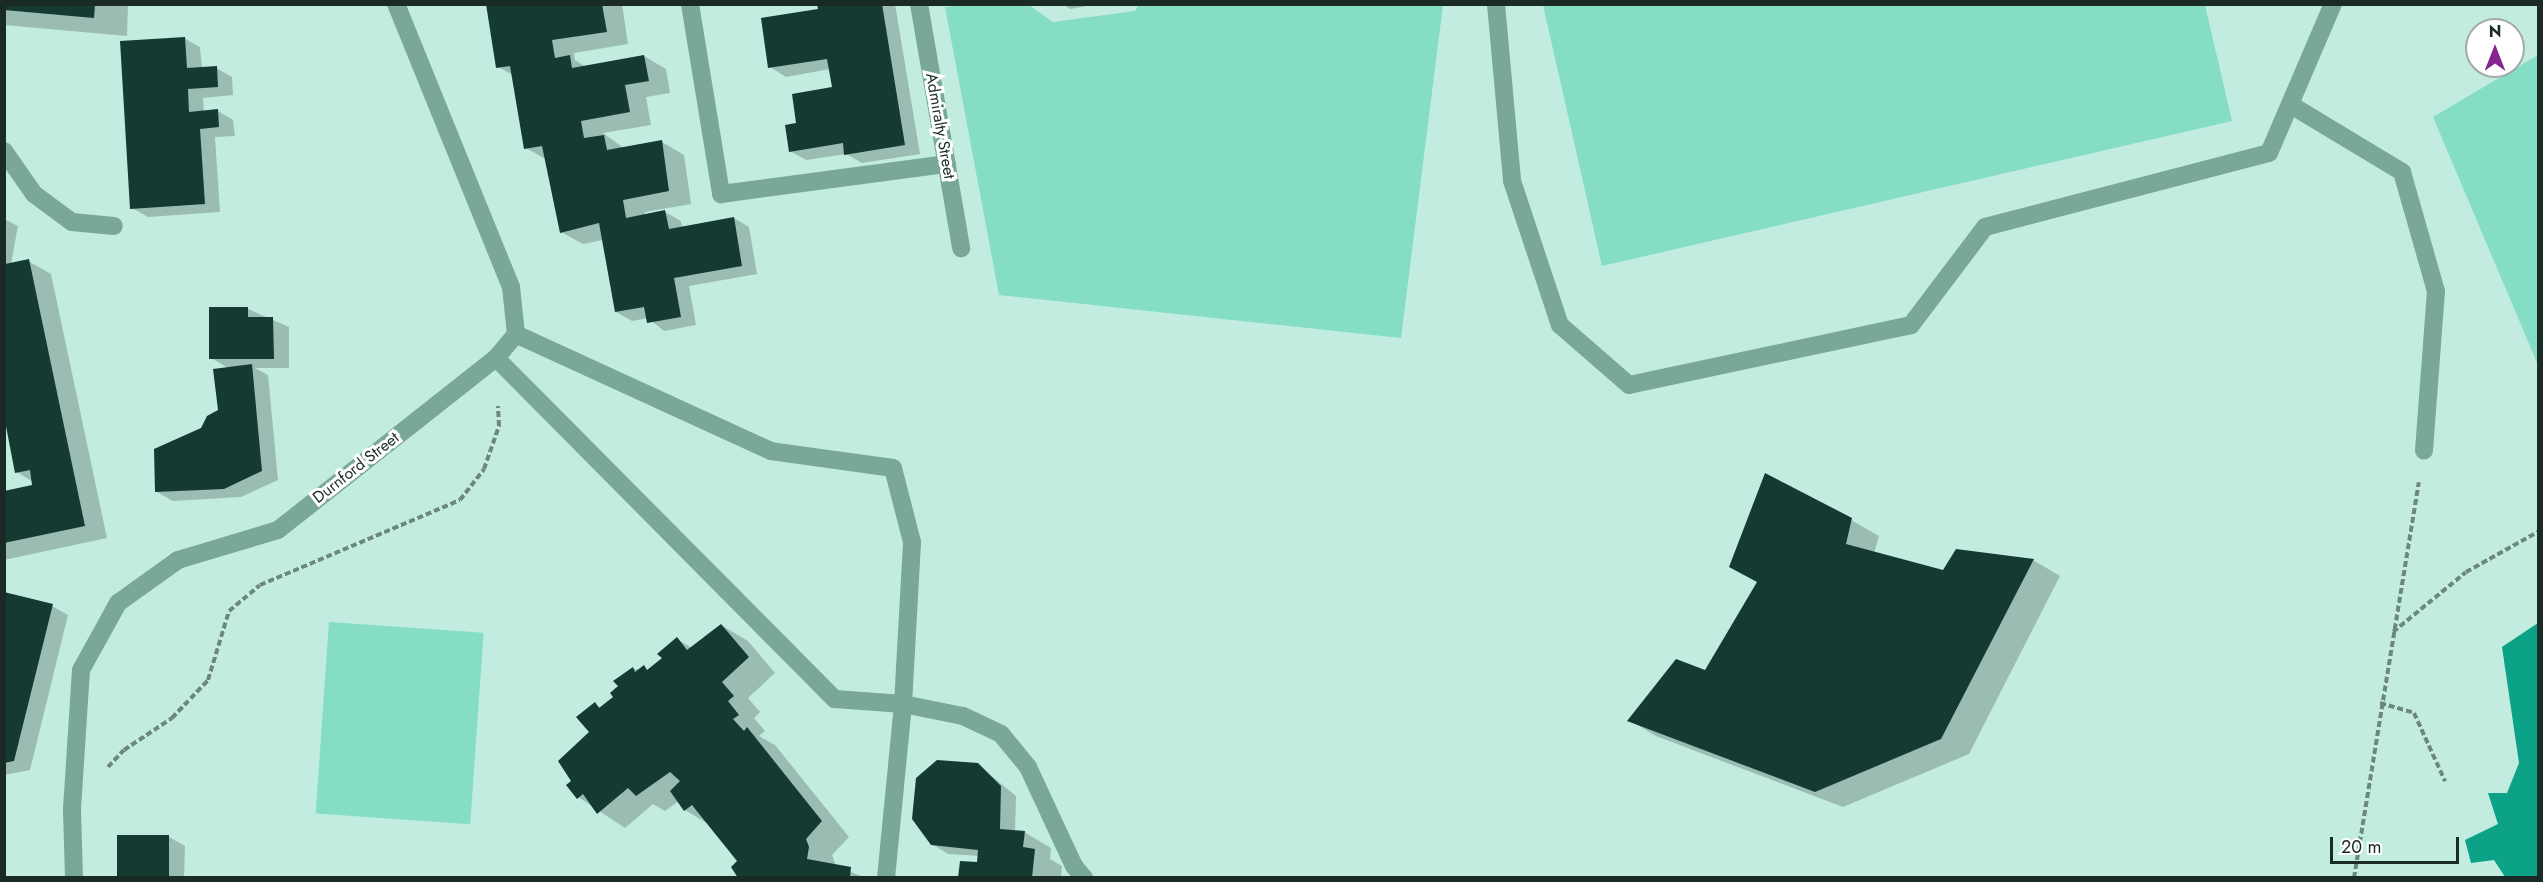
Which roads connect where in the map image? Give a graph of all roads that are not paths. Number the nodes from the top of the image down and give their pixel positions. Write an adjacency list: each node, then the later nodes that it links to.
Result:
1 (396, 4): 11 (street)
2 (690, 4): 8 (street)
3 (919, 4): 8 (street, Admiralty Street)
4 (1496, 4): 6 (street)
5 (2333, 4): 6 (street)
6 (2291, 105): 13 (street)
7 (4, 151): 9 (street)
8 (947, 164): 10 (street, Admiralty Street)
9 (114, 226)
10 (962, 248)
11 (516, 334): 12 (street, Durnford Street); 14 (street)
12 (496, 358): 14 (street); 15 (street, Durnford Street)
13 (2424, 451)
14 (903, 704): 16 (street); 17 (street)
15 (74, 878)
16 (885, 878)
17 (1084, 878)

